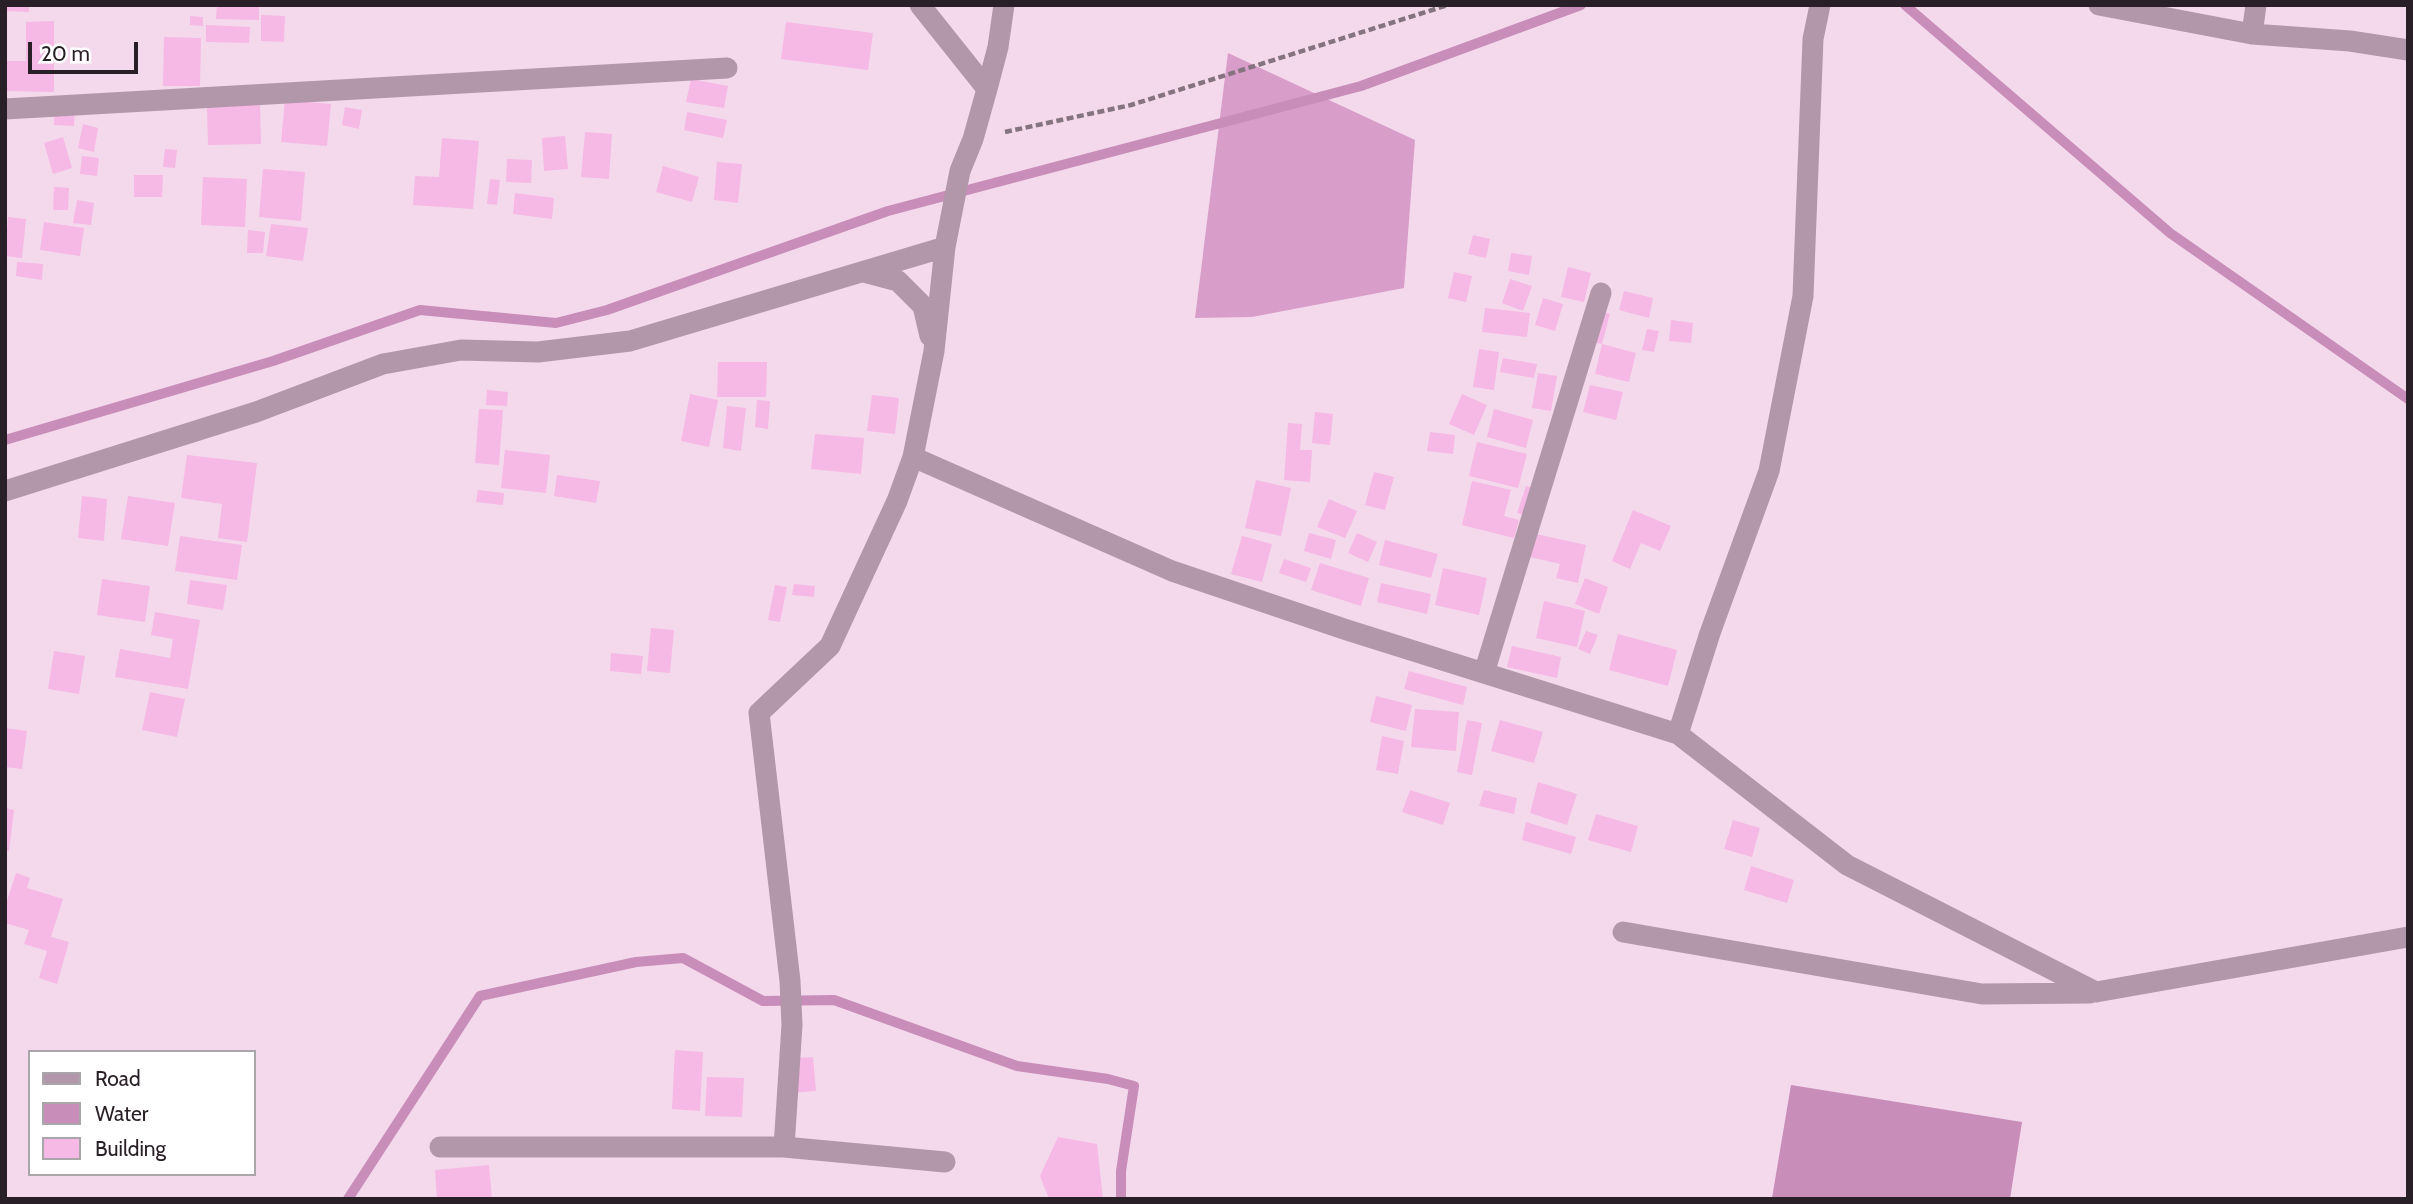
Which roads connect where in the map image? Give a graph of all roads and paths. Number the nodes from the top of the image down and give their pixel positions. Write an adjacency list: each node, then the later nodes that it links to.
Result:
1 (919, 5): 10 (street)
2 (1004, 5): 10 (street)
3 (1448, 5): 12 (path)
4 (1820, 5): 20 (street)
5 (2099, 5): 7 (street)
6 (2256, 5): 7 (street)
7 (2252, 34): 8 (street)
8 (2408, 50)
9 (727, 68): 11 (street)
10 (987, 89): 12 (street)
11 (5, 109)
12 (973, 139): 13 (street)
13 (947, 238): 14 (street); 16 (street)
14 (862, 272): 16 (street); 18 (street)
15 (1601, 293): 19 (street)
16 (934, 351): 17 (street)
17 (913, 457): 19 (street); 25 (street)
18 (5, 491)
19 (1484, 673): 20 (street)
20 (1678, 734): 23 (street)
21 (1623, 932): 23 (street)
22 (2408, 937): 23 (street)
23 (2096, 992)
24 (440, 1147): 25 (street)
25 (784, 1147): 26 (street)
26 (945, 1162)

